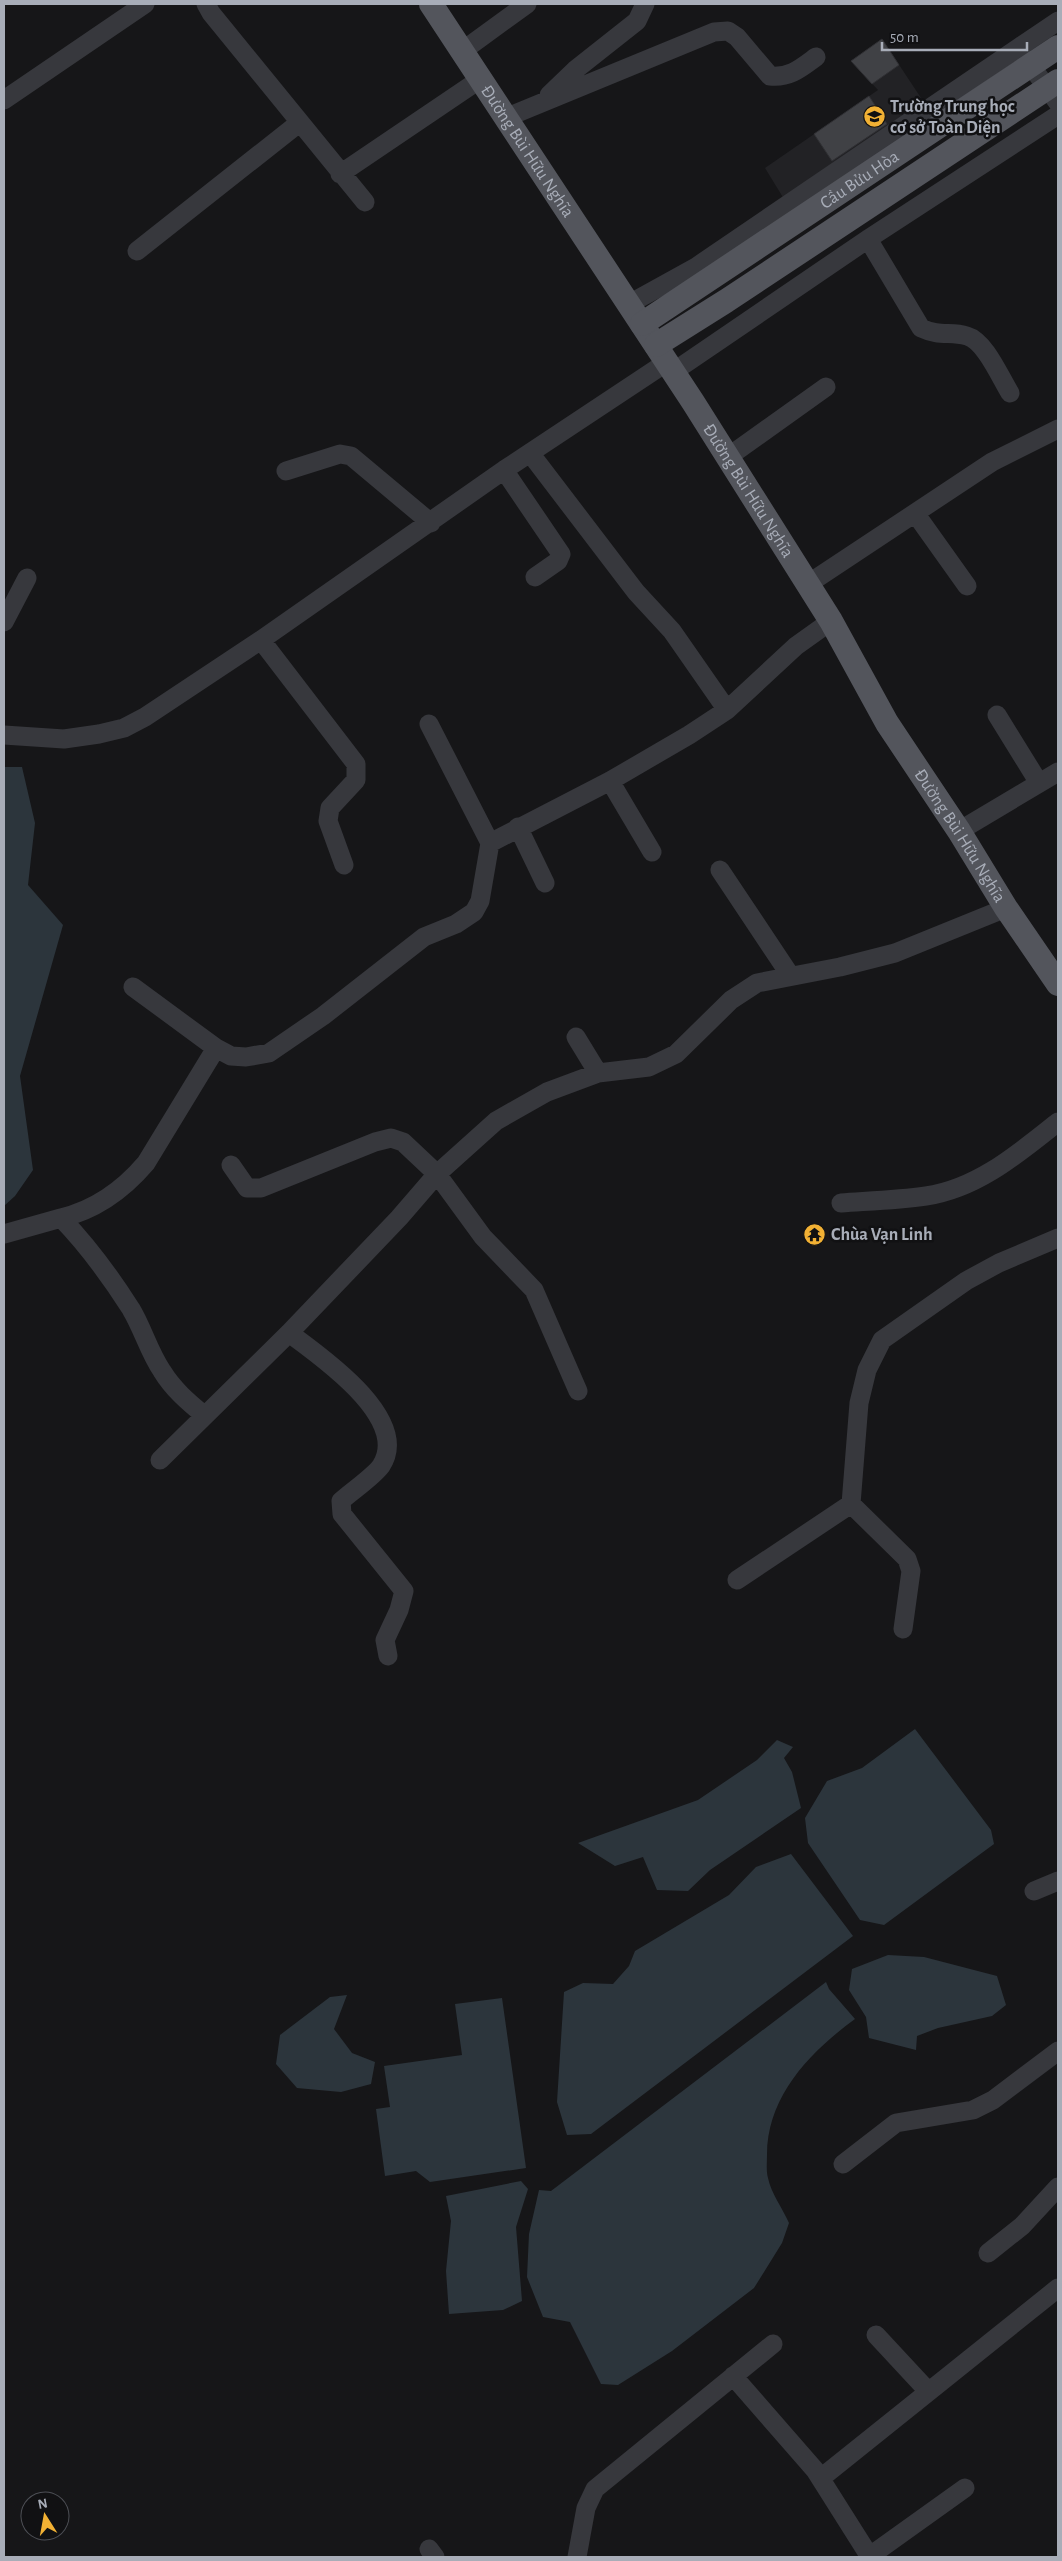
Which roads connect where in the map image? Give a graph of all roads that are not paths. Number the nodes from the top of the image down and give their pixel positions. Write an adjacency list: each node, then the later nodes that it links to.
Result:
1 (145, 4): 13 (street)
2 (206, 4): 18 (street)
3 (431, 4): 9 (main road, Đường Bùi Hữu Nghĩa)
4 (527, 4): 9 (street)
5 (645, 4): 14 (street)
6 (1058, 21): 8 (street)
7 (1058, 47): 24 (main road, Cầu Bửu Hòa)
8 (1018, 48): 15 (street); 23 (street)
9 (461, 52): 11 (main road, Đường Bùi Hữu Nghĩa)
10 (816, 56): 14 (street)
11 (479, 80): 17 (main road, Đường Bùi Hữu Nghĩa); 19 (street)
12 (1058, 81): 25 (main road, Cầu Bửu Hòa)
13 (4, 100)
14 (540, 103): 17 (street)
15 (1058, 103)
16 (1058, 114): 21 (street)
17 (505, 118): 23 (main road, Đường Bùi Hữu Nghĩa)
18 (300, 123): 19 (street); 22 (street)
19 (340, 174): 20 (street)
20 (365, 202)
21 (868, 239): 25 (street); 27 (street)
22 (137, 251)
23 (629, 304): 24 (main road, Đường Bùi Hữu Nghĩa)
24 (642, 324): 25 (main road, Đường Bùi Hữu Nghĩa)
25 (666, 360): 29 (street); 30 (main road, Đường Bùi Hữu Nghĩa)
26 (826, 387): 30 (street)
27 (1010, 393)
28 (1058, 429): 33 (street)
29 (530, 453): 31 (street); 42 (street)
30 (728, 457): 37 (main road, Đường Bùi Hữu Nghĩa)
31 (504, 470): 34 (street); 35 (street)
32 (286, 471): 34 (street)
33 (915, 513): 37 (street); 38 (street)
34 (431, 523): 41 (street)
35 (535, 577)
36 (27, 578): 40 (street)
37 (808, 584): 39 (main road, Đường Bùi Hữu Nghĩa)
38 (967, 586)
39 (831, 621): 42 (street); 50 (main road, Đường Bùi Hữu Nghĩa)
40 (4, 622)
41 (262, 640): 45 (street); 53 (street)
42 (727, 710): 47 (street)
43 (997, 715): 48 (street)
44 (428, 724): 51 (street)
45 (4, 735)
46 (1058, 772): 48 (street)
47 (610, 781): 49 (street); 52 (street)
48 (1039, 782): 50 (street)
49 (518, 827): 51 (street); 55 (street)
50 (959, 832): 56 (main road, Đường Bùi Hữu Nghĩa)
51 (490, 843): 61 (street)
52 (652, 852)
53 (344, 865)
54 (720, 870): 57 (street)
55 (544, 883)
56 (1006, 908): 57 (street); 58 (main road, Đường Bùi Hữu Nghĩa)
57 (790, 975): 62 (street)
58 (1058, 984)
59 (133, 986): 61 (street)
60 (576, 1037): 62 (street)
61 (216, 1048): 67 (street)
62 (598, 1073): 65 (street)
63 (1058, 1122): 66 (street)
64 (232, 1165): 65 (street)
65 (437, 1174): 70 (street); 71 (street)
66 (841, 1203)
67 (61, 1218): 68 (street); 72 (street)
68 (4, 1234)
69 (1058, 1238): 74 (street)
70 (289, 1333): 72 (street); 77 (street)
71 (578, 1392)
72 (204, 1415): 73 (street)
73 (160, 1460)
74 (851, 1504): 75 (street); 76 (street)
75 (737, 1580)
76 (903, 1629)
77 (388, 1656)
78 (1058, 1881): 79 (street)
79 (1034, 1891)
80 (1058, 2051): 81 (street)
81 (843, 2164)
82 (1058, 2187): 83 (street)
83 (988, 2253)
84 (1058, 2288): 88 (street)
85 (876, 2335): 88 (street)
86 (773, 2344): 87 (street)
87 (733, 2376): 89 (street); 91 (street)
88 (928, 2391): 89 (street)
89 (821, 2478): 92 (street)
90 (965, 2488): 92 (street)
91 (577, 2557)
92 (870, 2557)

